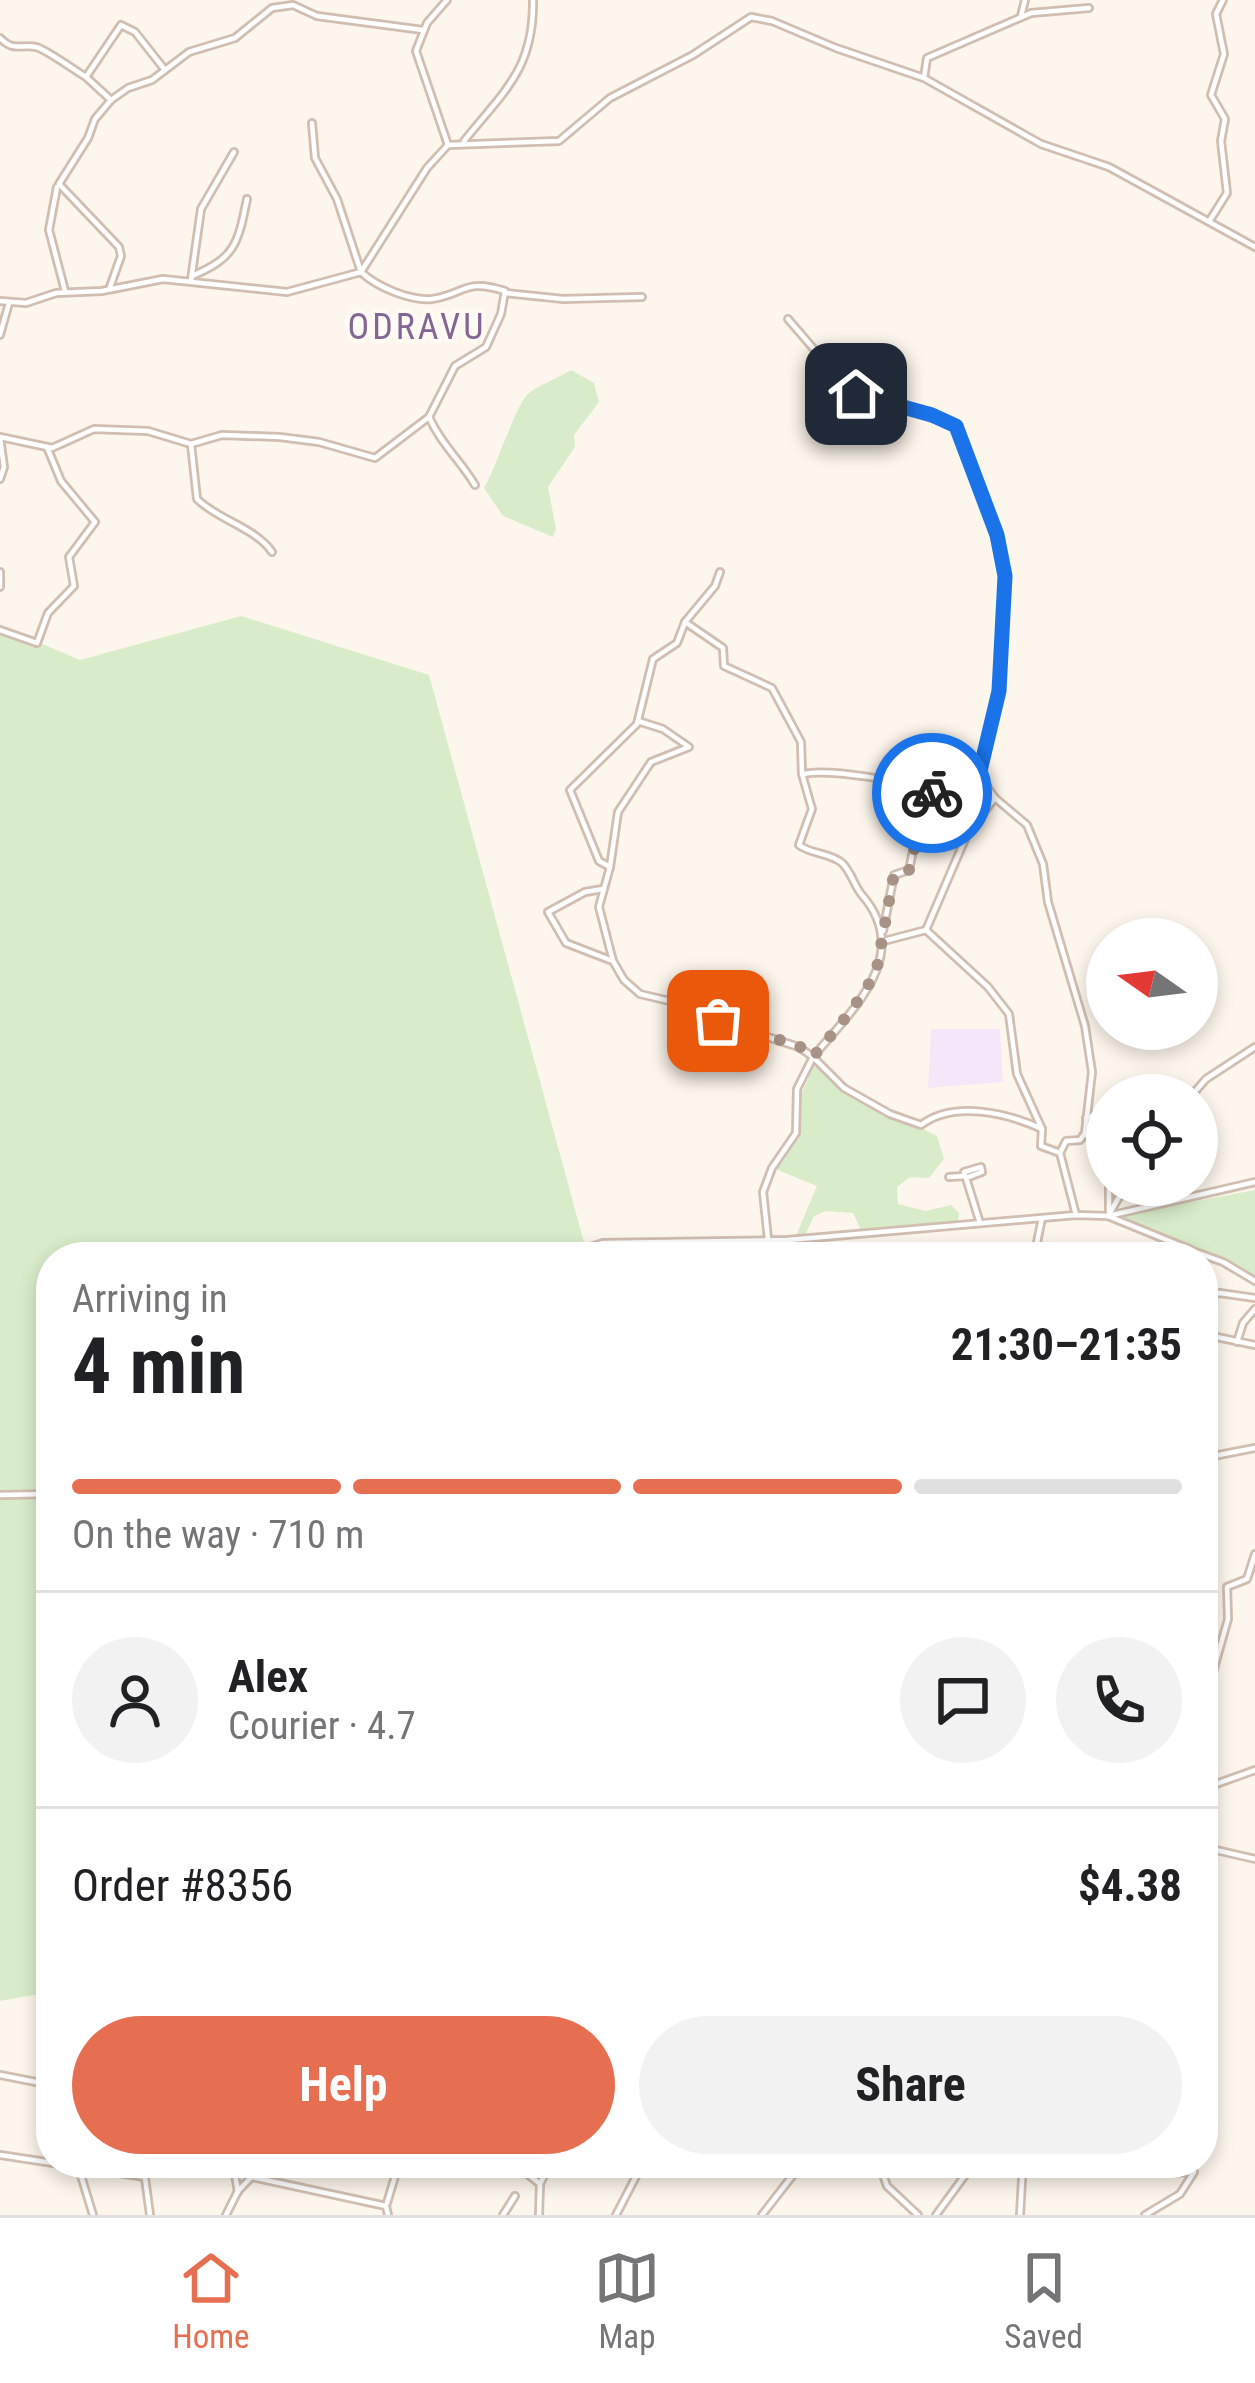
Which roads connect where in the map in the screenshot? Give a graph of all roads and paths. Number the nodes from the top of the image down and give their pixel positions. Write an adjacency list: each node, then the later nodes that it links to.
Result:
1 (447, 0): 7 (street)
2 (533, 0): 14 (street)
3 (1025, 0): 6 (street)
4 (1222, 0): 19 (street)
5 (1089, 8): 6 (street)
6 (1022, 16): 11 (street)
7 (423, 30): 9 (street); 15 (street)
8 (0, 38): 10 (street)
9 (165, 70): 10 (street); 12 (street)
10 (86, 77): 12 (street)
11 (924, 78): 14 (street); 19 (street)
12 (111, 100): 17 (street)
13 (312, 123): 21 (street)
14 (464, 141): 15 (street)
15 (448, 145): 21 (street)
16 (234, 152): 22 (street)
17 (59, 184): 23 (street); 24 (street)
18 (247, 200): 22 (street)
19 (1210, 220): 20 (street)
20 (1255, 247)
21 (362, 272): 22 (street); 25 (street)
22 (192, 278): 23 (street)
23 (109, 290): 24 (street)
24 (65, 292): 28 (street)
25 (505, 293): 26 (street); 31 (street)
26 (642, 297)
27 (0, 301): 28 (street)
28 (9, 303): 30 (street)
29 (788, 319): 45 (street)
30 (0, 335)
31 (429, 417): 33 (street); 36 (street)
32 (0, 437): 34 (street); 35 (street)
33 (191, 445): 34 (street); 37 (street)
34 (47, 447): 42 (street)
35 (0, 479)
36 (475, 485)
37 (272, 552)
38 (0, 572): 40 (street)
39 (720, 572): 41 (street)
40 (0, 587)
41 (685, 622): 43 (street); 44 (street)
42 (0, 630)
43 (638, 721): 48 (street); 48 (street)
44 (802, 775): 46 (street); 51 (street)
45 (979, 775): 46 (street); 47 (street)
46 (933, 791): 51 (street)
47 (995, 798): 50 (street); 56 (street)
48 (610, 867): 49 (street)
49 (603, 889): 53 (street); 53 (street)
50 (926, 930): 52 (street); 59 (street)
51 (883, 931): 52 (street)
52 (884, 941): 55 (street)
53 (613, 962): 55 (street)
54 (1255, 1047): 57 (street)
55 (813, 1057): 59 (street); 70 (street)
56 (1092, 1074)
57 (1214, 1074)
58 (1086, 1126): 60 (street)
59 (1042, 1129): 61 (street)
60 (1085, 1133): 61 (street)
61 (1060, 1154): 66 (street)
62 (950, 1178): 69 (street)
63 (1255, 1182): 67 (street)
64 (1110, 1206): 67 (street)
65 (1114, 1206): 67 (street)
66 (1076, 1215): 67 (street); 68 (street)
67 (1108, 1216): 74 (street)
68 (1042, 1218): 69 (street); 73 (street)
69 (980, 1223): 71 (street)
70 (768, 1239): 71 (street); 72 (street)
71 (788, 1240)
72 (665, 1242)
73 (1037, 1242)
74 (1164, 1242)
75 (1218, 1261): 76 (street)
76 (1255, 1281)
77 (1218, 1293): 78 (street)
78 (1255, 1298)
79 (1255, 1309): 81 (street)
80 (1218, 1338): 81 (street)
81 (1237, 1342): 82 (street)
82 (1255, 1345)
83 (1255, 1448): 84 (street)
84 (1218, 1455)
85 (36, 1494): 86 (street)
86 (0, 1495)
87 (1255, 1554): 88 (street)
88 (1218, 1654)
89 (1255, 1770): 90 (street)
90 (1218, 1783)
91 (1218, 1850): 92 (street)
92 (1255, 1859)
93 (0, 2075): 94 (street)
94 (36, 2082)
95 (1, 2157): 96 (street)
96 (36, 2161)
97 (82, 2178): 115 (street)
98 (146, 2178): 116 (street)
99 (236, 2178): 112 (street)
100 (251, 2178): 112 (street)
101 (256, 2178): 114 (street)
102 (394, 2178): 114 (street)
103 (533, 2178): 111 (street)
104 (543, 2178): 111 (street)
105 (635, 2178): 121 (street)
106 (790, 2178): 122 (street)
107 (884, 2178): 123 (street)
108 (963, 2178): 124 (street)
109 (1023, 2178): 125 (street)
110 (1191, 2178): 126 (street)
111 (540, 2184): 120 (street)
112 (238, 2192): 117 (street)
113 (515, 2196): 119 (street)
114 (386, 2206): 118 (street)
115 (93, 2215)
116 (150, 2215)
117 (229, 2215)
118 (388, 2215)
119 (503, 2215)
120 (539, 2215)
121 (616, 2215)
122 (762, 2215)
123 (918, 2215)
124 (936, 2215)
125 (1020, 2215)
126 (1145, 2215)

